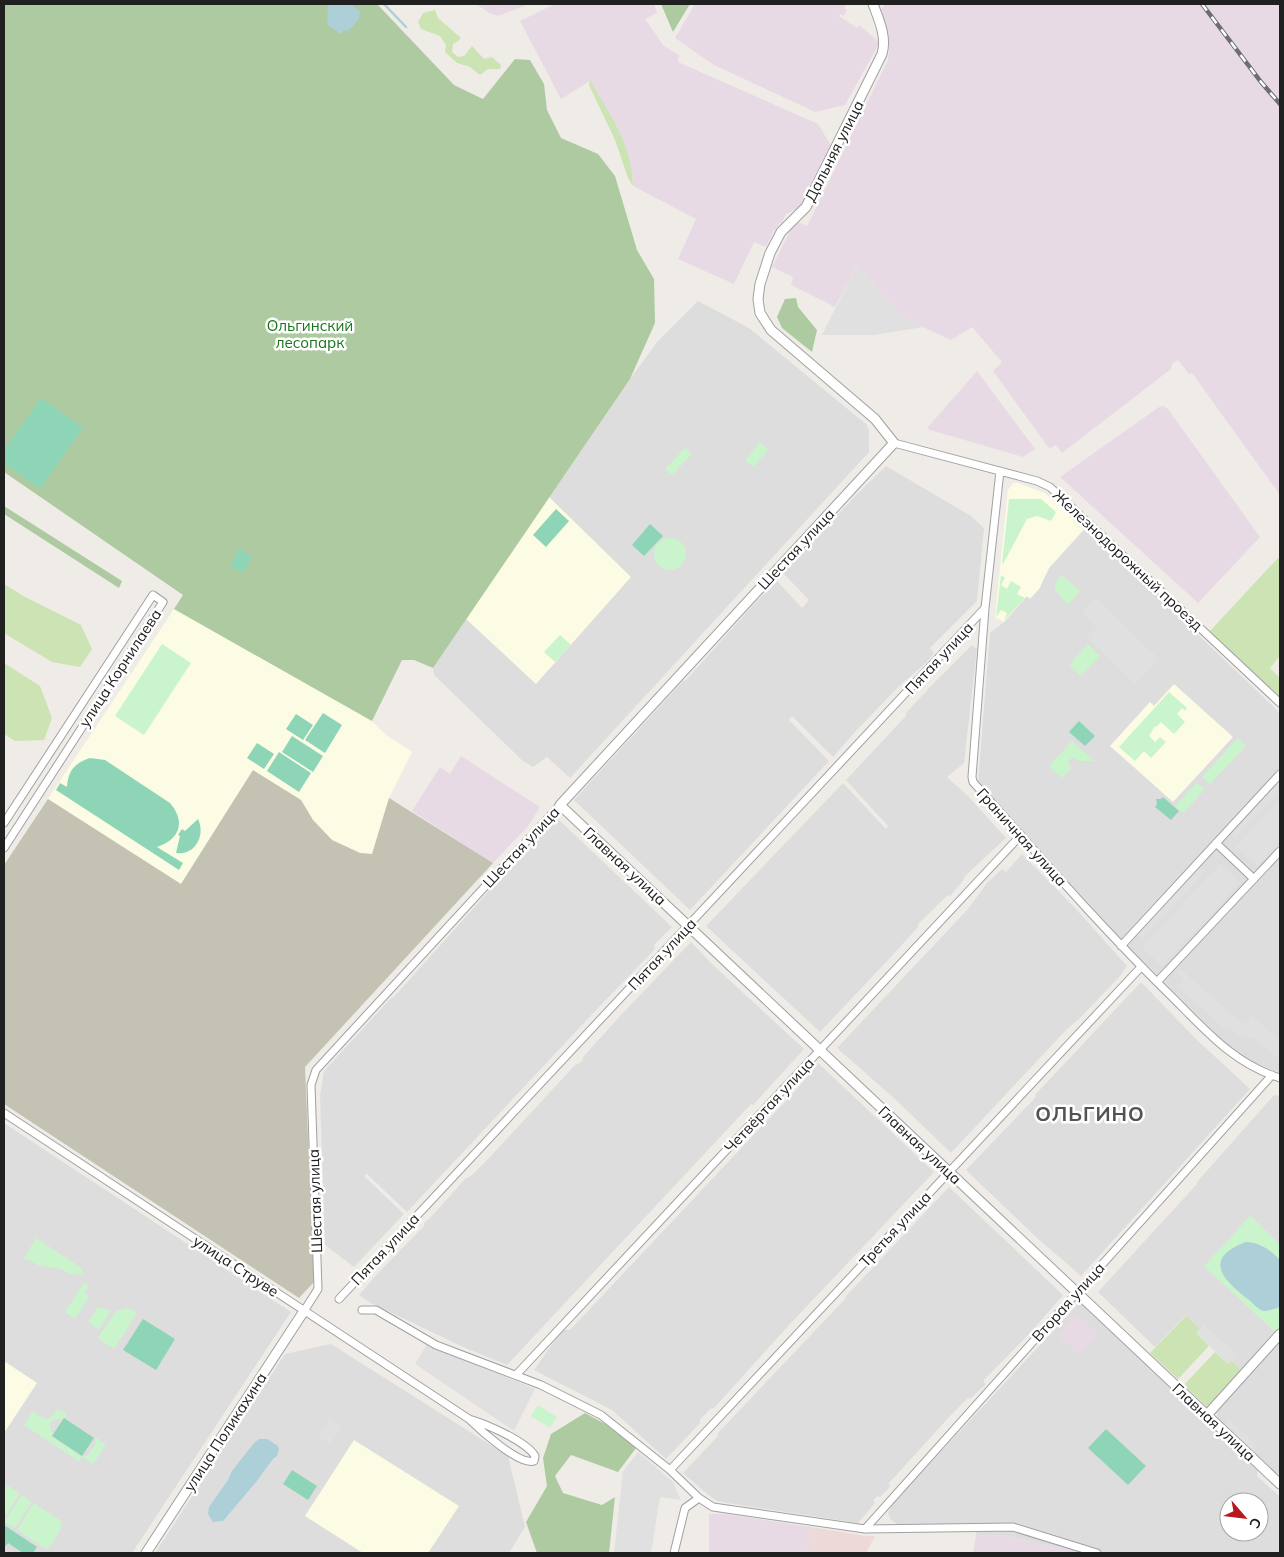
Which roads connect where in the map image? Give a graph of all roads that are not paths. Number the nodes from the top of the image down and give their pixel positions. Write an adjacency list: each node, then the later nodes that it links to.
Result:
1 (873, 4): 2 (street, Дальняя улица)
2 (894, 443): 3 (street, Железнодорожный проезд); 7 (street, Шестая улица)
3 (1000, 471): 4 (street, Граничная улица); 5 (street, Железнодорожный проезд)
4 (985, 608): 9 (street, Граничная улица); 14 (street, Пятая улица)
5 (1280, 704)
6 (1280, 774): 10 (street)
7 (560, 805): 14 (street, Главная улица); 26 (street, Шестая улица)
8 (4, 823): 11 (street, улица Корнилаева)
9 (1021, 835): 15 (street, Граничная улица); 18 (street, Четвёртая улица)
10 (1216, 843): 13 (street); 15 (street)
11 (4, 848)
12 (1280, 852): 13 (street)
13 (1254, 879): 17 (street)
14 (688, 926): 18 (street, Главная улица); 24 (street, Пятая улица)
15 (1121, 946): 16 (street, Граничная улица)
16 (1142, 967): 17 (street, Граничная улица); 22 (street, Третья улица)
17 (1157, 982): 19 (street, Граничная улица)
18 (820, 1050): 22 (street, Главная улица); 28 (street, Четвёртая улица)
19 (1272, 1075): 20 (street, Граничная улица); 23 (street, Вторая улица)
20 (1280, 1078)
21 (4, 1113): 26 (street, улица Струве)
22 (949, 1172): 23 (street, Главная улица); 31 (street, Третья улица)
23 (1077, 1293): 29 (street, Главная улица); 34 (street, Вторая улица)
24 (339, 1299)
25 (362, 1310): 28 (street)
26 (304, 1311): 30 (street, улица Струве); 35 (street, улица Поликахина)
27 (1280, 1334): 29 (street)
28 (516, 1375): 31 (street)
29 (1207, 1416): 32 (street, Главная улица)
30 (469, 1420): 30 (street, улица Струве)
31 (670, 1470): 33 (street)
32 (1280, 1484)
33 (699, 1498): 34 (street); 36 (street)
34 (865, 1529): 37 (street)
35 (146, 1553)
36 (674, 1553)
37 (1096, 1553)

